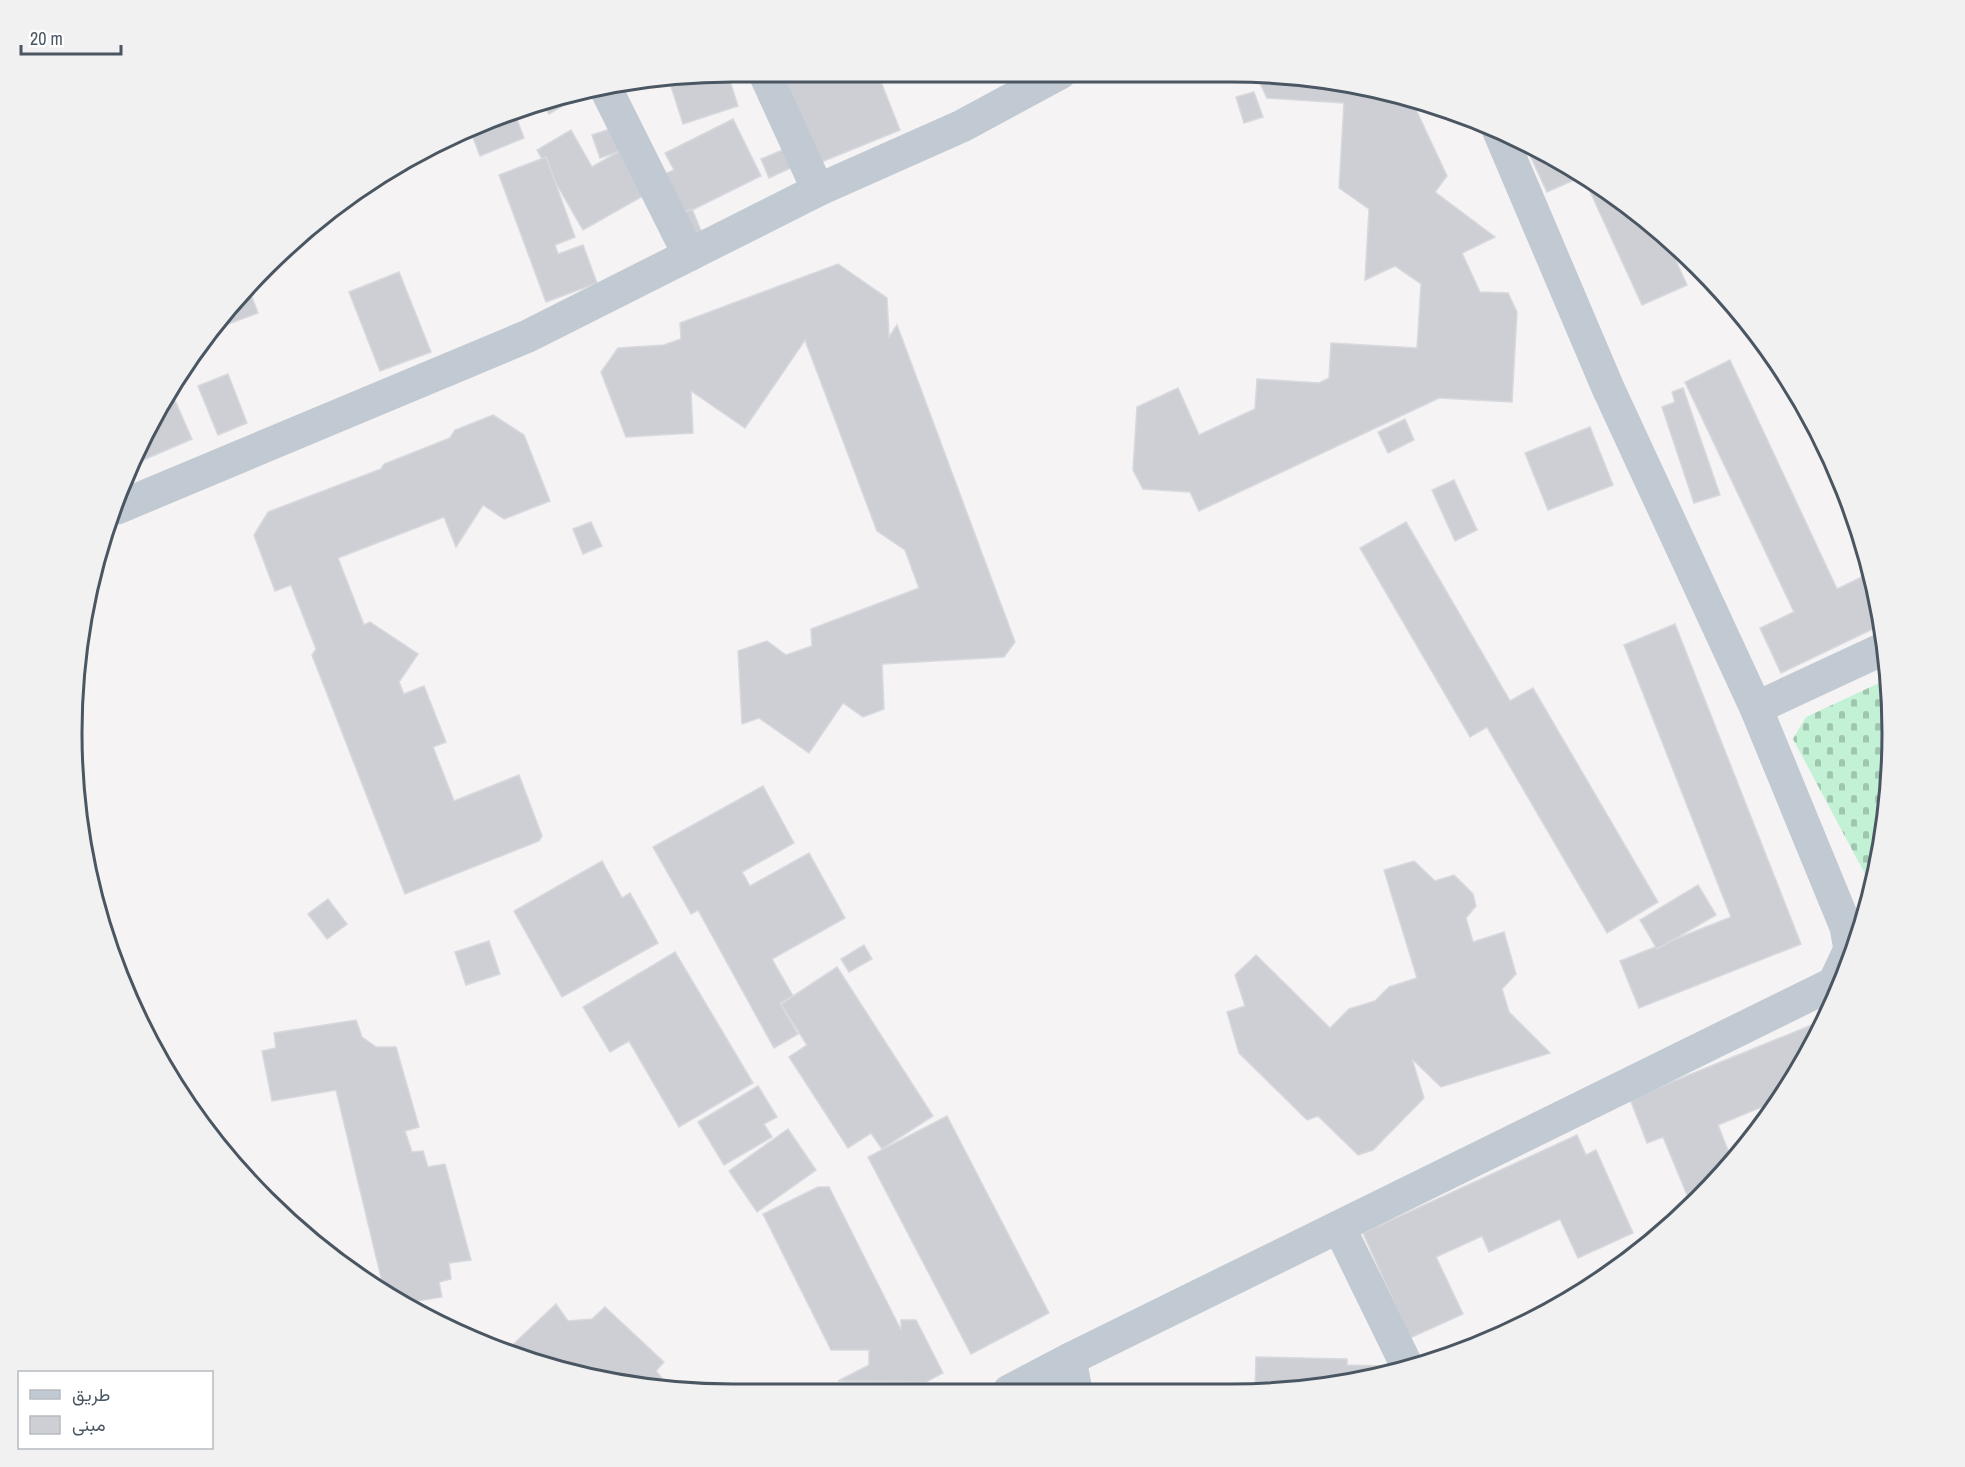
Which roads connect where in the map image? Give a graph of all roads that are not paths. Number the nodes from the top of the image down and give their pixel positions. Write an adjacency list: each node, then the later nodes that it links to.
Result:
1 (769, 82): 5 (street)
2 (1043, 82): 5 (street)
3 (609, 95): 6 (street)
4 (1504, 143): 9 (street)
5 (818, 190): 6 (street)
6 (689, 255): 7 (street)
7 (124, 505)
8 (1877, 652): 9 (street)
9 (1756, 708): 10 (street)
10 (1849, 941)
11 (1833, 984): 12 (street)
12 (1339, 1227): 13 (street); 14 (street)
13 (1070, 1359): 15 (street); 16 (street)
14 (1404, 1361)
15 (1022, 1384)
16 (1075, 1384)

